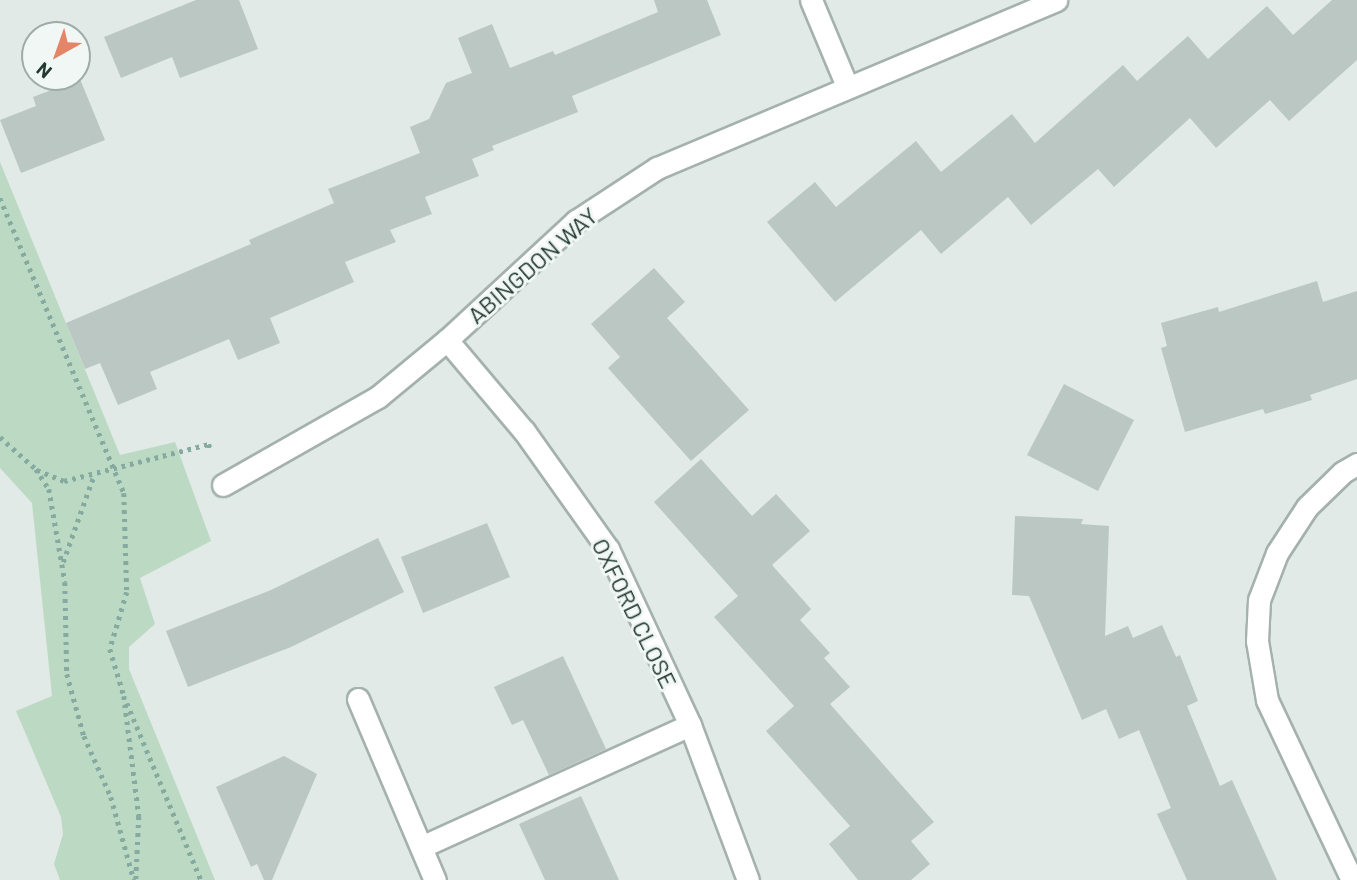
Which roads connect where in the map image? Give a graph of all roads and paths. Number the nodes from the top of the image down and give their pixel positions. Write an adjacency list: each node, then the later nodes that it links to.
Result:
1 (811, 0): 3 (street)
2 (1056, 0): 3 (street, ABINGDON WAY)
3 (847, 86): 5 (street, ABINGDON WAY)
4 (0, 198): 9 (path)
5 (447, 340): 11 (street, ABINGDON WAY); 15 (street, OXFORD CLOSE)
6 (0, 437): 8 (path)
7 (1357, 464): 21 (street)
8 (36, 470): 10 (path); 12 (path)
9 (115, 470): 10 (path); 11 (path); 13 (path)
10 (94, 474): 12 (path)
11 (223, 485)
12 (62, 564): 17 (path)
13 (124, 696): 17 (path); 18 (path)
14 (358, 699): 16 (street)
15 (690, 725): 16 (street); 20 (street, OXFORD CLOSE)
16 (421, 847): 19 (street)
17 (135, 880)
18 (201, 880)
19 (435, 880)
20 (748, 880)
21 (1352, 880)

